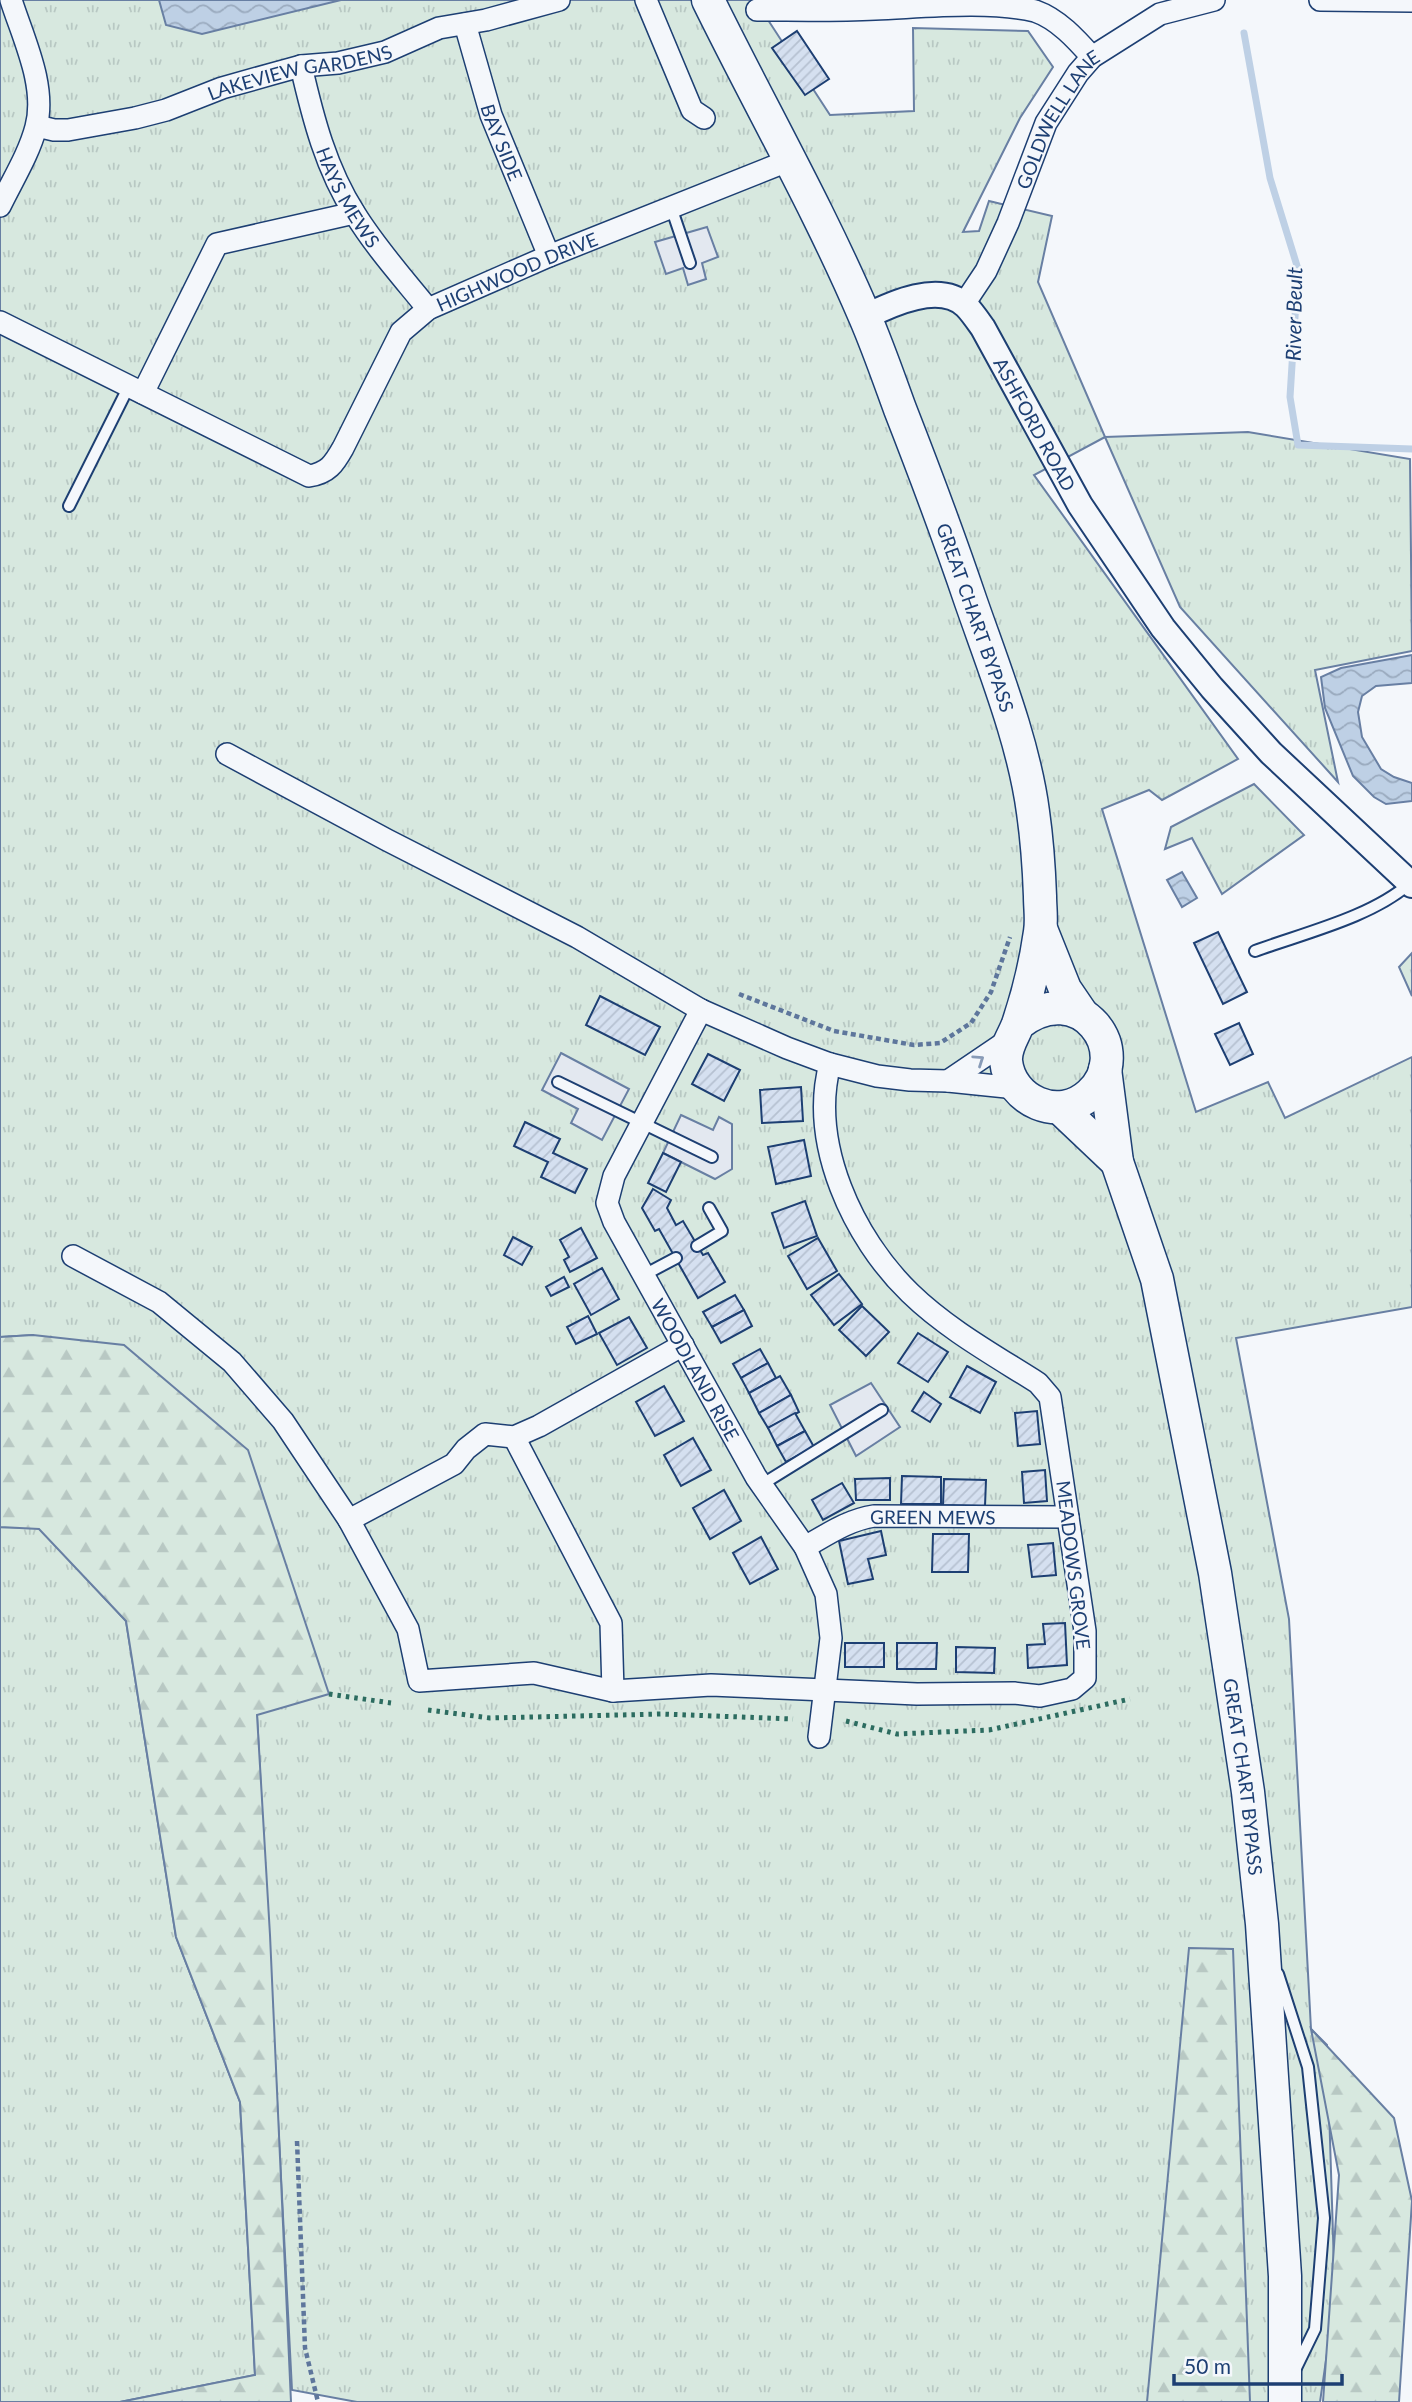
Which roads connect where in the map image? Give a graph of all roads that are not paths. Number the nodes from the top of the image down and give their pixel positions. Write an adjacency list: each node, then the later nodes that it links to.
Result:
1 (12, 0): 14 (street)
2 (559, 0): 10 (street, LAKEVIEW GARDENS)
3 (646, 0): 13 (street)
4 (708, 0): 15 (main road)
5 (1214, 0): 11 (street, GOLDWELL LANE)
6 (1320, 0): 7 (street)
7 (1412, 1)
8 (871, 5): 9 (street); 11 (street)
9 (757, 10)
10 (465, 24): 12 (street, LAKEVIEW GARDENS); 19 (street, BAY SIDE)
11 (1092, 57): 21 (street, GOLDWELL LANE)
12 (301, 66): 14 (street, LAKEVIEW GARDENS); 18 (street, HAYS MEWS)
13 (704, 118)
14 (37, 126): 16 (street)
15 (790, 160): 17 (street, HIGHWOOD DRIVE); 23 (main road)
16 (0, 206)
17 (671, 207): 19 (street, HIGHWOOD DRIVE); 20 (lane)
18 (354, 213): 22 (street, HAYS MEWS); 25 (street)
19 (549, 256): 22 (street, HIGHWOOD DRIVE)
20 (690, 263)
21 (964, 304): 23 (street); 28 (street, ASHFORD ROAD)
22 (428, 309): 25 (street, HIGHWOOD DRIVE)
23 (865, 317): 29 (main road, GREAT CHART BYPASS)
24 (0, 322): 25 (street)
25 (136, 389): 26 (lane)
26 (69, 506)
27 (227, 754): 31 (street)
28 (1411, 884): 30 (lane)
29 (1027, 928): 32 (main road, GREAT CHART BYPASS); 33 (main road, GREAT CHART BYPASS)
30 (1255, 951)
31 (701, 1010): 34 (street); 40 (street, WOODLAND RISE)
32 (1082, 1014): 33 (main road); 35 (main road)
33 (1014, 1032): 36 (street, one-way to 33); 38 (main road)
34 (830, 1064): 36 (street); 52 (street, MEADOWS GROVE)
35 (1105, 1069): 39 (main road); 42 (main road, GREAT CHART BYPASS)
36 (948, 1081): 38 (street)
37 (558, 1082): 40 (lane)
38 (1016, 1088): 39 (main road)
39 (1060, 1108): 42 (main road, GREAT CHART BYPASS)
40 (641, 1125): 41 (lane); 47 (street, WOODLAND RISE)
41 (712, 1157)
42 (1116, 1162): 58 (main road, GREAT CHART BYPASS)
43 (709, 1208): 44 (lane)
44 (697, 1246)
45 (74, 1256): 53 (street)
46 (676, 1258): 47 (lane)
47 (644, 1275): 48 (street, WOODLAND RISE)
48 (683, 1345): 50 (street); 51 (street, WOODLAND RISE)
49 (882, 1410): 51 (lane)
50 (514, 1437): 53 (street); 56 (street)
51 (761, 1485): 54 (street, WOODLAND RISE)
52 (1068, 1517): 54 (street, GREEN MEWS); 55 (street, MEADOWS GROVE)
53 (349, 1520): 56 (street, MEADOWS GROVE)
54 (805, 1547): 55 (street, WOODLAND RISE)
55 (825, 1689): 56 (street, MEADOWS GROVE); 57 (street, WOODLAND RISE)
56 (613, 1691)
57 (819, 1737)
58 (1262, 1924): 59 (main road, GREAT CHART BYPASS); 59 (lane)
59 (1285, 2396)

